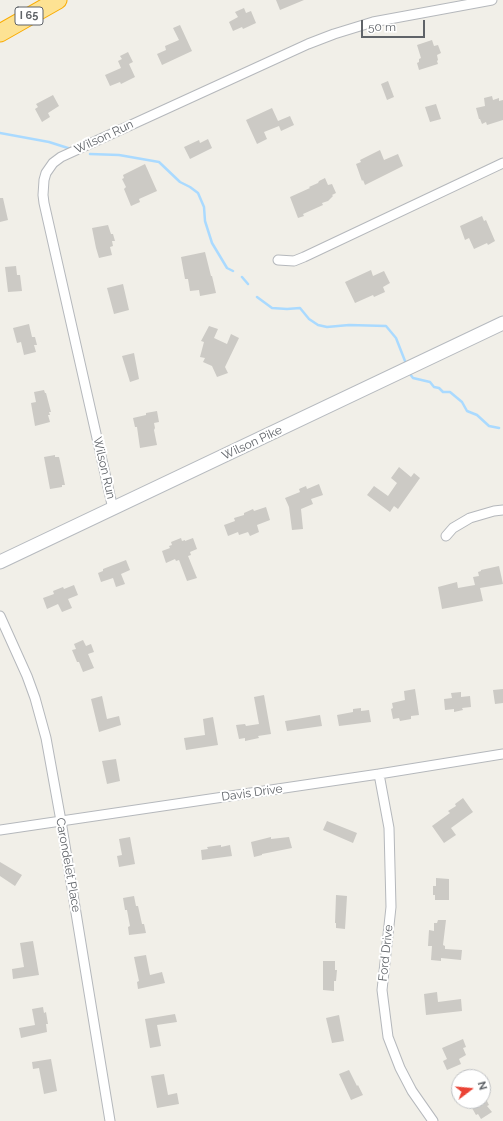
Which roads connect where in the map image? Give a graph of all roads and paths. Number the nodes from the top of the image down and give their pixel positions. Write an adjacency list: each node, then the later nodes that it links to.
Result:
1 (58, 0): 3 (highway, I 65)
2 (492, 0): 7 (street, Wilson Run)
3 (0, 33)
4 (503, 163): 5 (street)
5 (278, 260)
6 (503, 323): 7 (main road, Wilson Pike)
7 (113, 508): 10 (main road, Wilson Pike)
8 (503, 510): 9 (street)
9 (446, 536)
10 (0, 562)
11 (0, 616): 14 (street, Carondelet Place)
12 (503, 754): 13 (street, Davis Drive)
13 (379, 774): 14 (street, Davis Drive); 17 (street, Ford Drive)
14 (61, 821): 15 (street, Davis Drive); 16 (street, Carondelet Place)
15 (0, 830)
16 (110, 1121)
17 (433, 1121)

